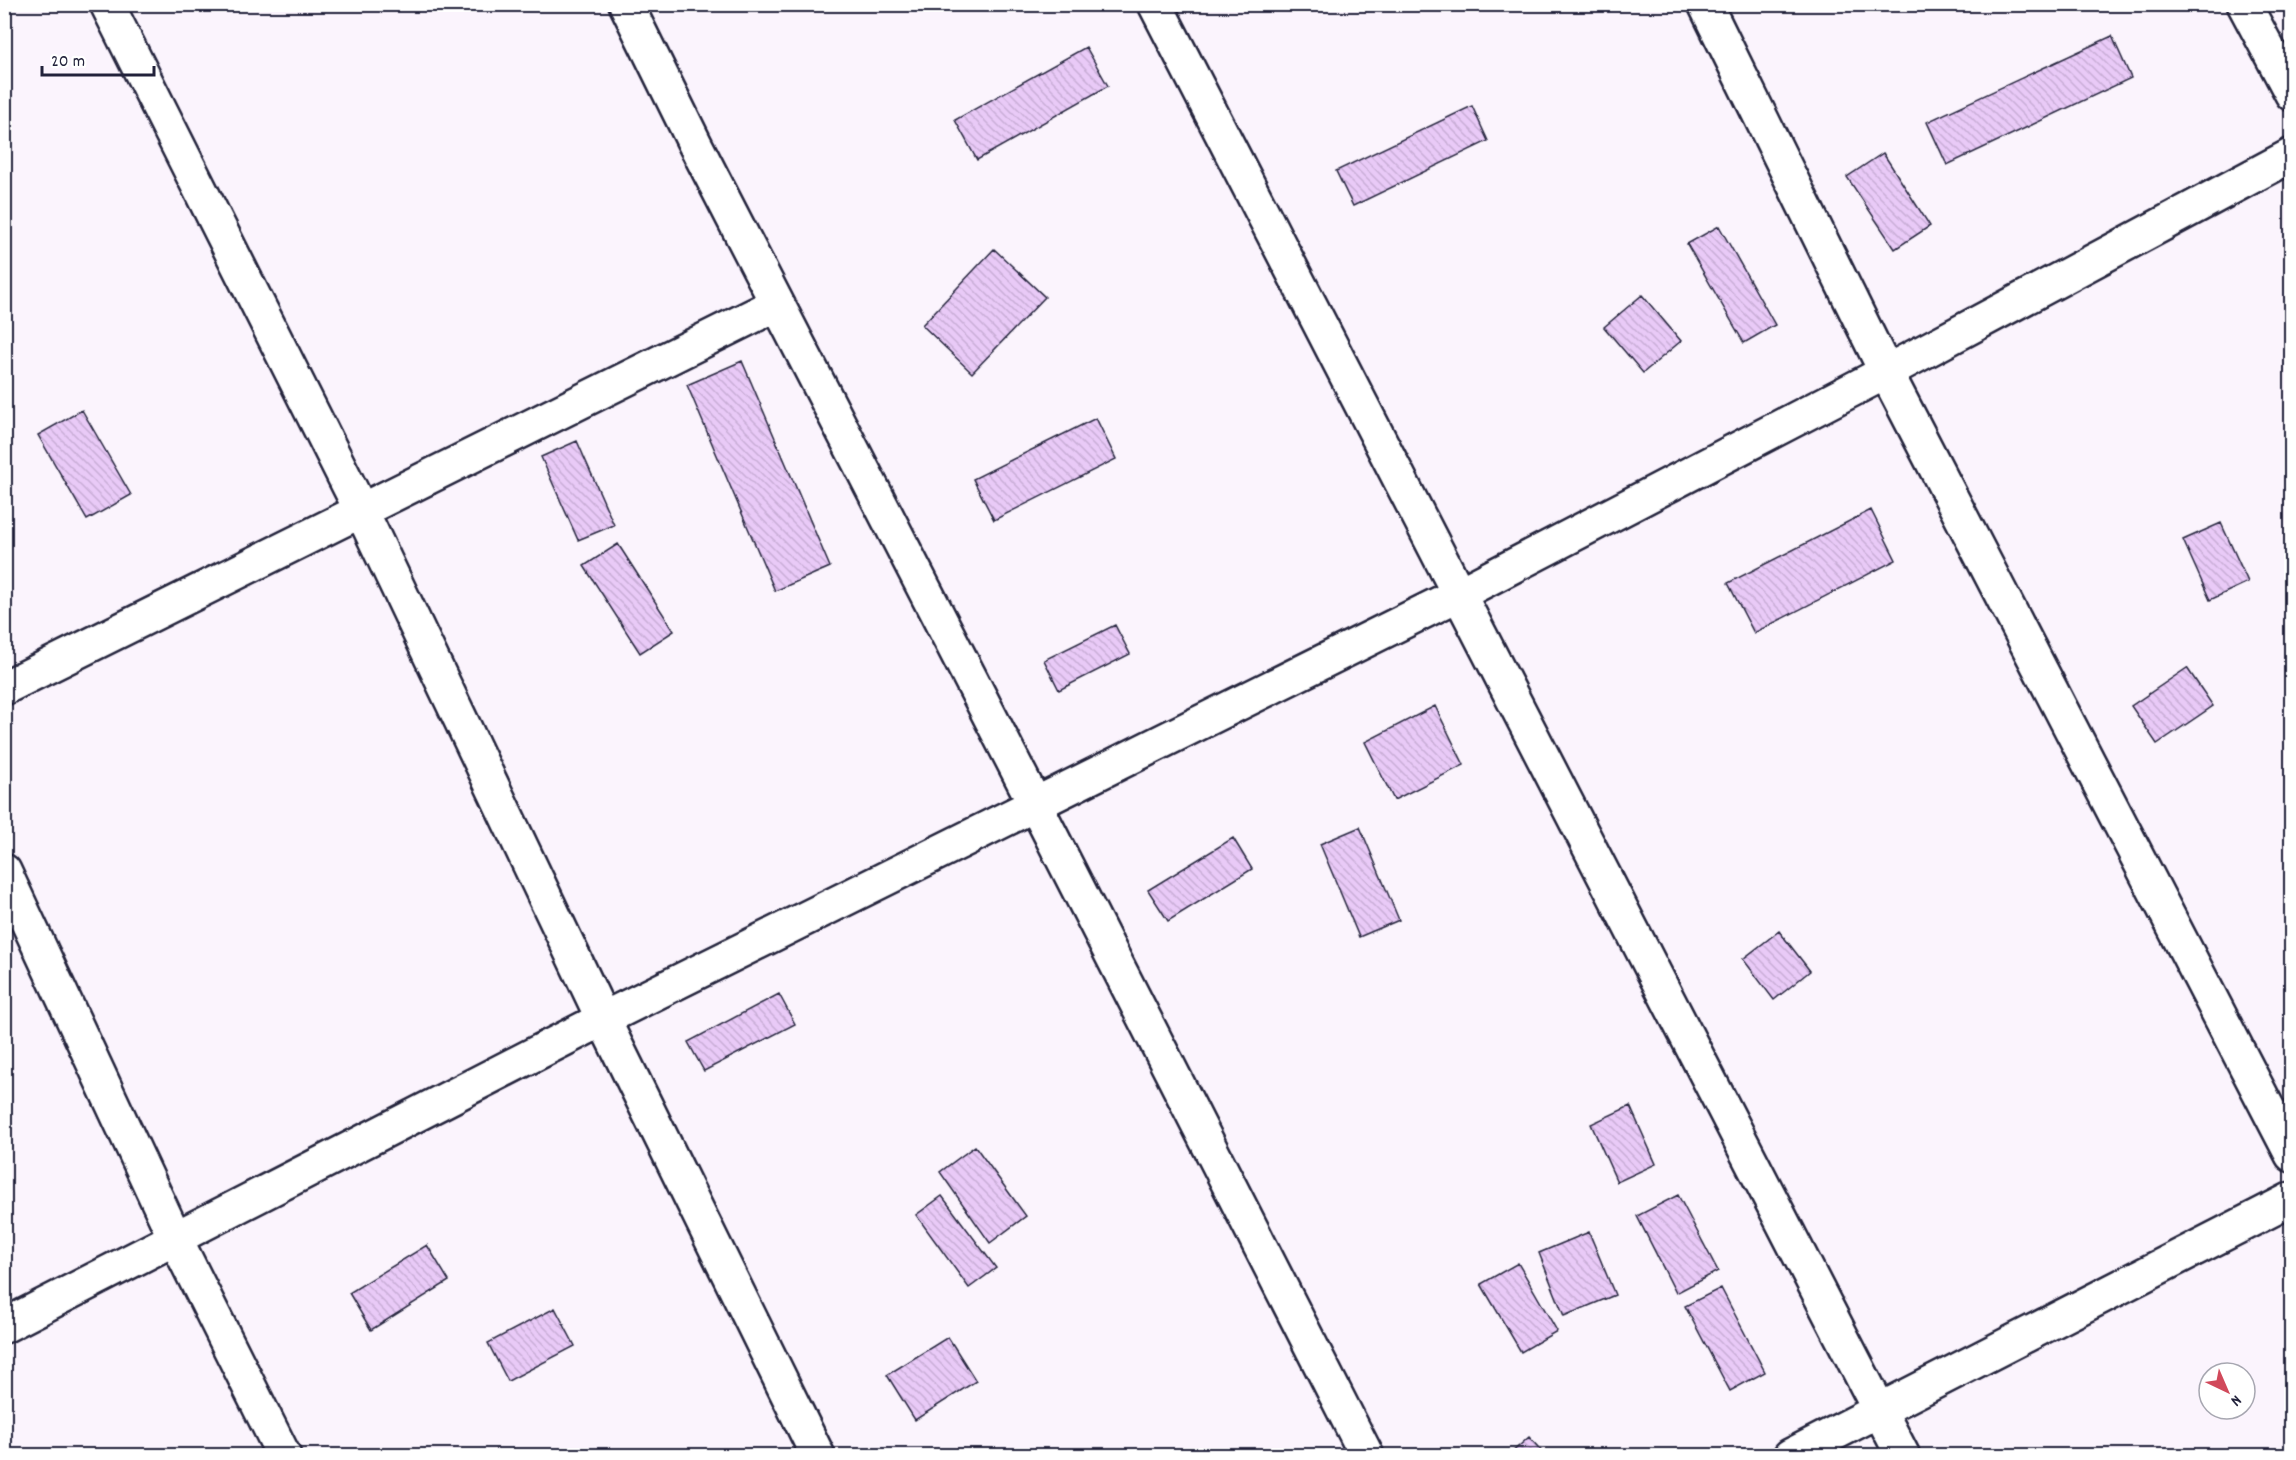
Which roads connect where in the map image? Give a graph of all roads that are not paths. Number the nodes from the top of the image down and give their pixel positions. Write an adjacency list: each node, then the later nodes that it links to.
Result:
1 (107, 4): 10 (street)
2 (626, 4): 8 (street)
3 (1155, 4): 11 (street)
4 (1705, 4): 9 (street)
5 (2244, 4): 6 (street)
6 (2292, 94)
7 (2292, 156): 9 (street)
8 (777, 304): 10 (street); 13 (street)
9 (1886, 372): 11 (street); 16 (street)
10 (362, 510): 12 (street); 15 (street)
11 (1459, 594): 13 (street); 20 (street)
12 (4, 688)
13 (1035, 804): 15 (street); 23 (street)
14 (4, 871): 18 (street)
15 (603, 1020): 18 (street); 22 (street)
16 (2292, 1155)
17 (2292, 1199): 20 (street)
18 (175, 1238): 19 (street); 21 (street)
19 (4, 1326)
20 (1879, 1409): 24 (street); 25 (street)
21 (284, 1455)
22 (818, 1455)
23 (1367, 1455)
24 (1790, 1455)
25 (1904, 1455)

